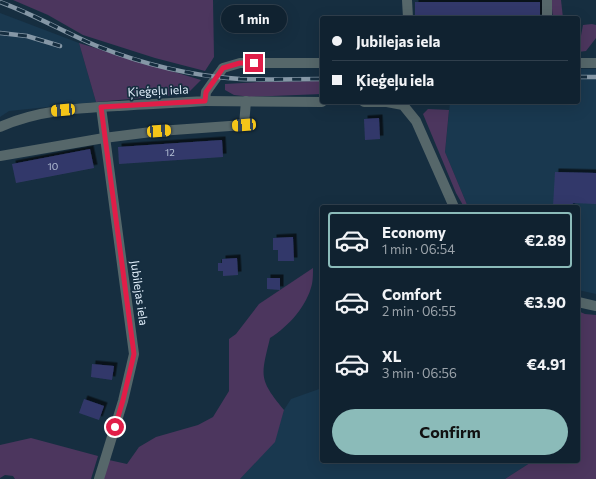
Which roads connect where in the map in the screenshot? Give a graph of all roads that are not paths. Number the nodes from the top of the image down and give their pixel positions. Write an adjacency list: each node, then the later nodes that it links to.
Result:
1 (407, 0): 3 (street)
2 (547, 0): 4 (street)
3 (408, 16)
4 (547, 16)
5 (320, 63): 8 (street, Ķieģeļu iela)
6 (580, 63): 7 (street)
7 (596, 63)
8 (205, 101): 9 (street); 12 (street, Ķieģeļu iela)
9 (246, 101): 10 (street); 14 (street)
10 (320, 102)
11 (398, 104): 16 (street)
12 (101, 107): 13 (street, Ķieģeļu iela); 14 (street, Jubilejas iela)
13 (0, 127)
14 (104, 138): 15 (street); 19 (street, Jubilejas iela)
15 (0, 156)
16 (453, 205)
17 (580, 302): 18 (street)
18 (596, 306)
19 (99, 479)

